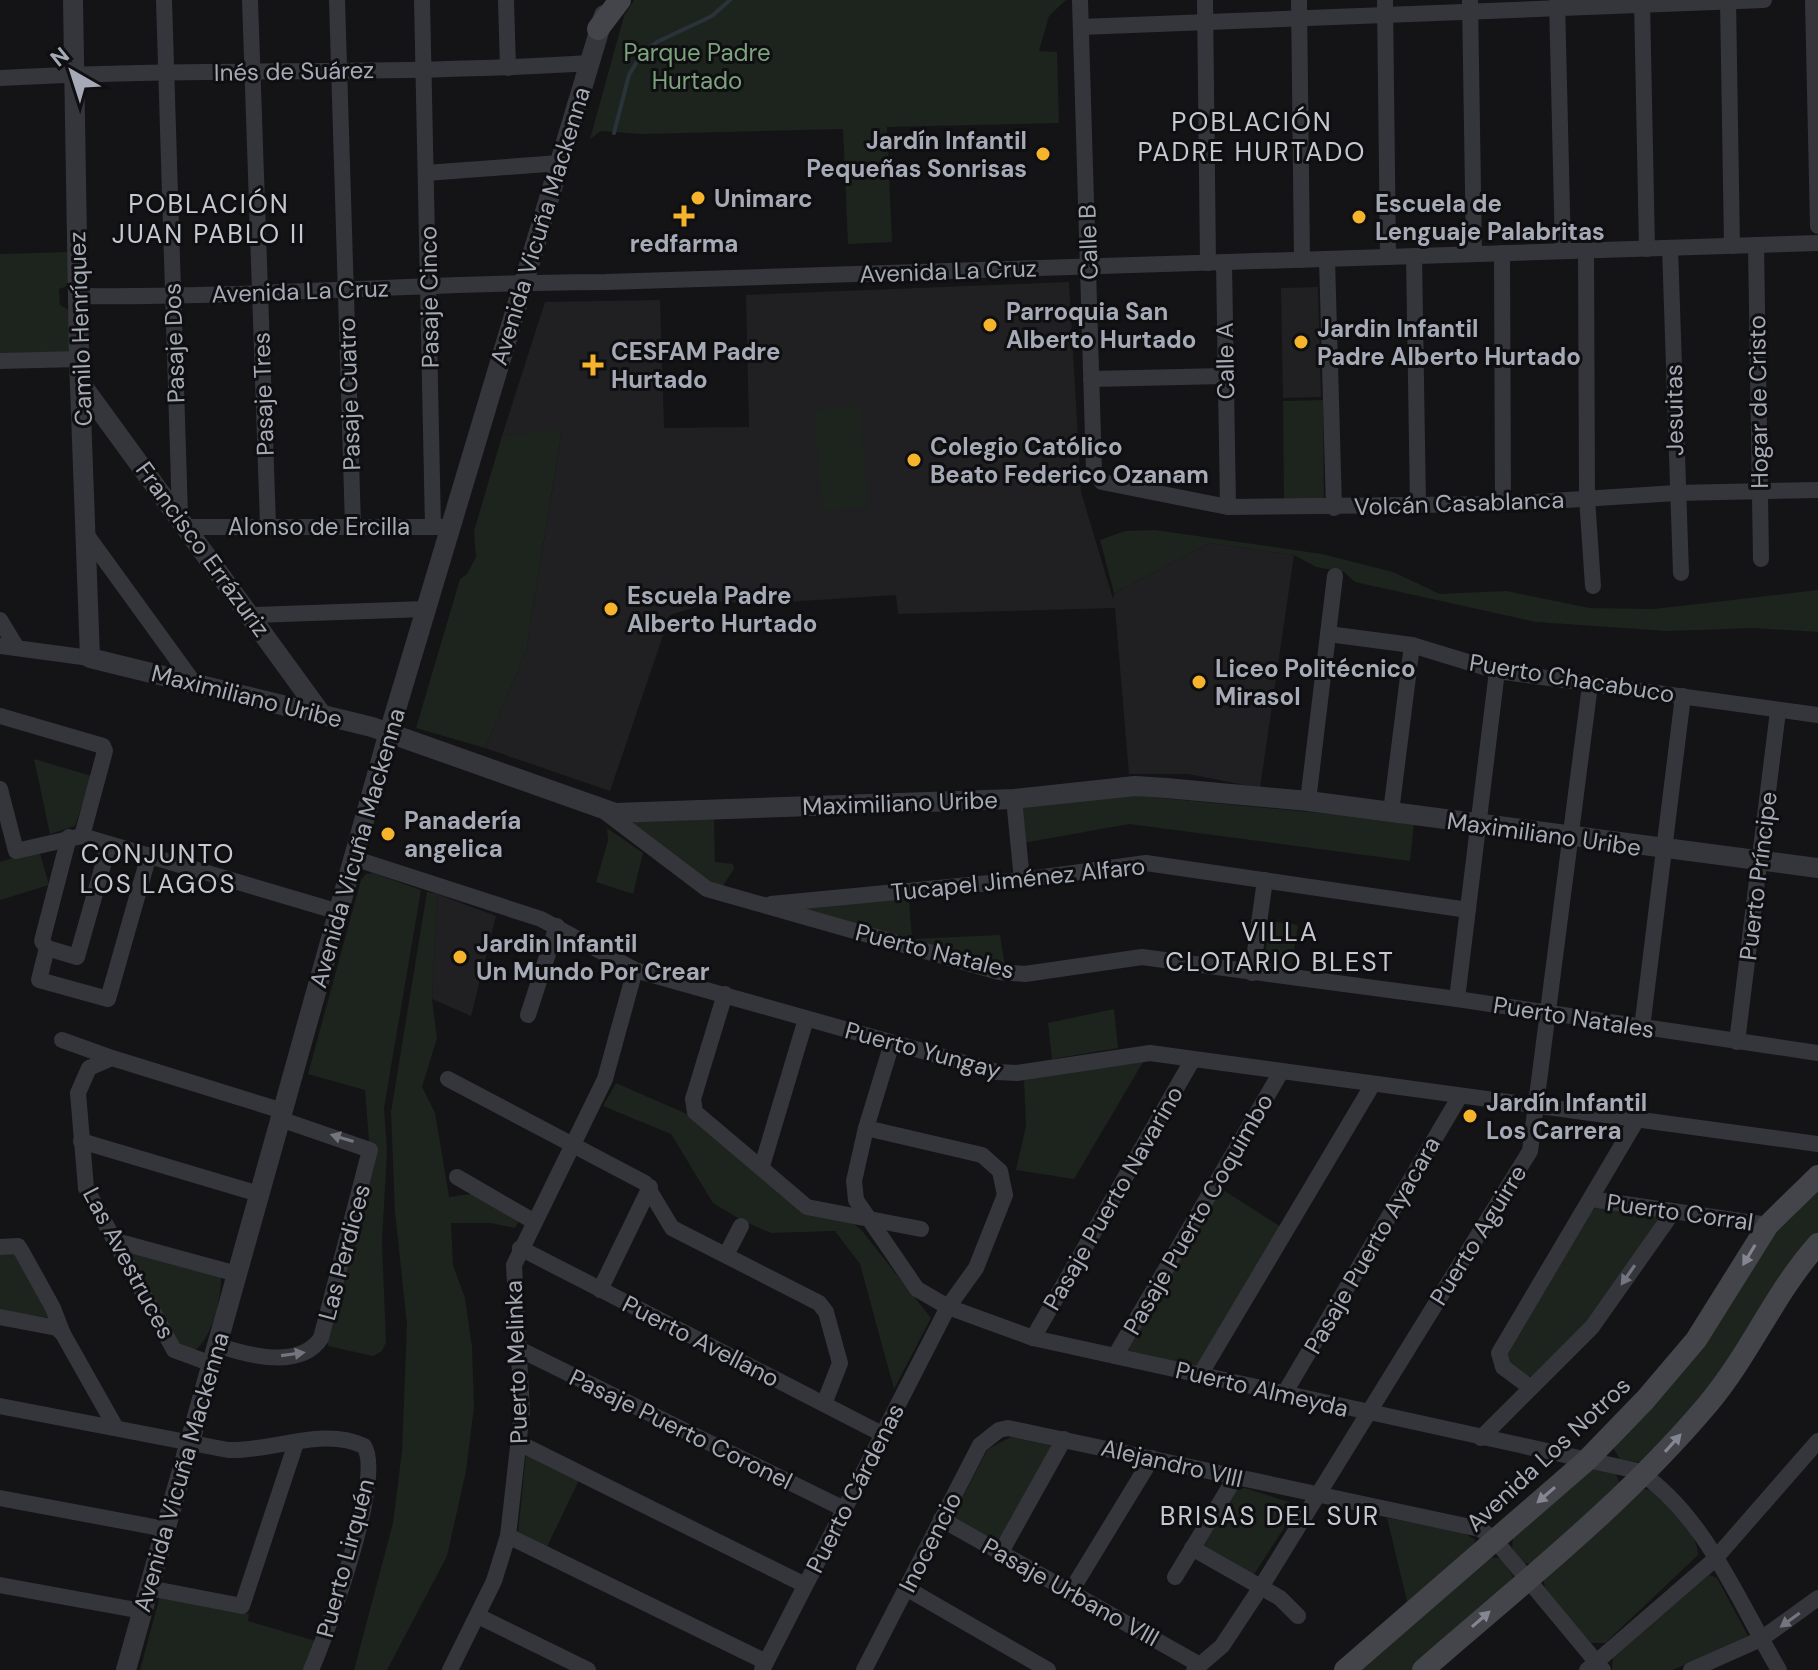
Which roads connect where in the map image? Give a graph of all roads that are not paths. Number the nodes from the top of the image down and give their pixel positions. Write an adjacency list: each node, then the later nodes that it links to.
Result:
1 (73, 0): 29 (street, Camilo Henríquez)
2 (164, 0): 30 (street, Pasaje Dos)
3 (250, 0): 28 (street, Pasaje Tres)
4 (337, 0): 27 (street, Pasaje Cuatro)
5 (422, 0): 25 (street, Pasaje Cinco)
6 (506, 0): 26 (street)
7 (600, 0): 23 (street, Avenida Vicuña Mackenna)
8 (610, 0): 23 (street, Avenida Vicuña Mackenna)
9 (620, 0): 23 (main road)
10 (1080, 0): 22 (street, Calle B)
11 (1205, 0): 21 (street, Calle A)
12 (1299, 0): 20 (street)
13 (1764, 0): 15 (street)
14 (1813, 0): 34 (street)
15 (1728, 1): 16 (street); 37 (street)
16 (1642, 2): 17 (street); 39 (street)
17 (1557, 4): 18 (street); 41 (street)
18 (1470, 6): 19 (street); 43 (street)
19 (1386, 8): 20 (street); 45 (street)
20 (1300, 19): 21 (street); 47 (street)
21 (1205, 22): 22 (street); 48 (street, Calle A)
22 (1081, 27): 49 (street, Calle B)
23 (598, 29): 24 (street, Avenida Vicuña Mackenna)
24 (588, 63): 26 (street, Inés de Suárez); 32 (street, Avenida Vicuña Mackenna)
25 (424, 68): 26 (street, Inés de Suárez); 27 (street, Inés de Suárez); 33 (street, Pasaje Cinco)
26 (508, 68)
27 (340, 70): 28 (street, Inés de Suárez); 52 (street, Pasaje Cuatro)
28 (253, 72): 30 (street, Inés de Suárez); 53 (street, Pasaje Tres)
29 (75, 74): 30 (street, Inés de Suárez); 31 (street, Inés de Suárez); 54 (street, Camilo Henríquez)
30 (166, 74): 55 (street, Pasaje Dos)
31 (0, 78)
32 (560, 163): 33 (street); 50 (street, Avenida Vicuña Mackenna)
33 (426, 173): 51 (street, Pasaje Cinco)
34 (1818, 226)
35 (1818, 243): 36 (street, Avenida La Cruz)
36 (1756, 245): 37 (street, Avenida La Cruz); 63 (street, Hogar de Cristo)
37 (1732, 246): 38 (street, Avenida La Cruz)
38 (1670, 248): 39 (street, Avenida La Cruz); 64 (street, Jesuitas)
39 (1647, 249): 40 (street, Avenida La Cruz)
40 (1586, 250): 41 (street, Avenida La Cruz); 65 (street)
41 (1563, 251): 42 (street, Avenida La Cruz)
42 (1502, 253): 43 (street, Avenida La Cruz); 66 (street)
43 (1474, 254): 44 (street, Avenida La Cruz)
44 (1414, 256): 45 (street, Avenida La Cruz); 67 (street)
45 (1388, 257): 46 (street, Avenida La Cruz)
46 (1327, 259): 47 (street, Avenida La Cruz); 69 (street)
47 (1302, 260): 48 (street, Avenida La Cruz)
48 (1216, 263): 49 (street, Avenida La Cruz); 58 (street, Calle A)
49 (1089, 267): 50 (street, Avenida La Cruz); 59 (street, Calle B)
50 (524, 282): 51 (street, Avenida La Cruz); 73 (street, Avenida Vicuña Mackenna)
51 (429, 286): 52 (street, Avenida La Cruz); 73 (street, Pasaje Cinco)
52 (346, 290): 53 (street, Avenida La Cruz); 72 (street, Pasaje Cuatro)
53 (259, 293): 55 (street, Avenida La Cruz); 71 (street, Pasaje Tres)
54 (78, 296): 55 (street, Avenida La Cruz); 56 (street, Camilo Henríquez)
55 (173, 297): 70 (street, Pasaje Dos)
56 (79, 359): 57 (street); 60 (street, Camilo Henríquez)
57 (0, 361)
58 (1225, 376): 59 (street); 68 (street, Calle A)
59 (1091, 379): 61 (street, Calle B)
60 (81, 384): 70 (street, Francisco Errázuriz); 74 (street, Camilo Henríquez)
61 (1102, 482): 68 (street, Volcán Casablanca)
62 (1818, 490): 63 (street, Volcán Casablanca)
63 (1760, 491): 64 (street, Volcán Casablanca); 75 (street, Hogar de Cristo)
64 (1676, 493): 65 (street, Volcán Casablanca); 76 (street, Jesuitas)
65 (1587, 498): 66 (street, Volcán Casablanca); 78 (street)
66 (1503, 504): 67 (street, Volcán Casablanca)
67 (1418, 505): 69 (street, Volcán Casablanca)
68 (1228, 507): 69 (street, Volcán Casablanca)
69 (1334, 508)
70 (184, 522): 71 (street, Alonso de Ercilla); 80 (street, Francisco Errázuriz)
71 (268, 525): 72 (street, Alonso de Ercilla)
72 (353, 526): 73 (street, Alonso de Ercilla)
73 (442, 527): 79 (street, Avenida Vicuña Mackenna)
74 (86, 534): 86 (street, Camilo Henríquez); 88 (street)
75 (1761, 559)
76 (1681, 573)
77 (1335, 576): 82 (street)
78 (1593, 586)
79 (425, 609): 80 (street); 95 (street, Avenida Vicuña Mackenna)
80 (252, 615): 92 (street, Francisco Errázuriz)
81 (0, 620): 85 (street)
82 (1328, 634): 83 (street, Puerto Chacabuco); 98 (street)
83 (1412, 645): 87 (street, Puerto Chacabuco); 100 (street)
84 (0, 646): 85 (street, Maximiliano Uribe)
85 (17, 648): 86 (street, Maximiliano Uribe)
86 (90, 658): 88 (street, Maximiliano Uribe)
87 (1497, 671): 89 (street, Puerto Chacabuco); 101 (street)
88 (194, 683): 92 (street, Maximiliano Uribe)
89 (1590, 685): 90 (street, Puerto Chacabuco); 103 (street, Puerto Aguirre)
90 (1683, 696): 91 (street, Puerto Chacabuco); 105 (street)
91 (1778, 711): 93 (street, Puerto Chacabuco); 108 (street, Puerto Príncipe)
92 (322, 715): 95 (street, Maximiliano Uribe)
93 (1818, 715)
94 (0, 716): 102 (street)
95 (389, 732): 99 (street, Maximiliano Uribe); 107 (street, Avenida Vicuña Mackenna)
96 (0, 789): 102 (street)
97 (1014, 799): 98 (street, Maximiliano Uribe); 99 (street, Maximiliano Uribe); 110 (street)
98 (1308, 801): 100 (street, Maximiliano Uribe)
99 (604, 811): 112 (street, Puerto Natales)
100 (1391, 812): 101 (street, Maximiliano Uribe)
101 (1478, 825): 103 (street, Maximiliano Uribe); 113 (street)
102 (75, 836): 104 (street); 116 (street)
103 (1572, 838): 105 (street, Maximiliano Uribe); 122 (street, Puerto Aguirre)
104 (109, 844): 106 (street); 116 (street)
105 (1665, 850): 108 (street, Maximiliano Uribe); 124 (street)
106 (149, 855): 114 (street); 116 (street)
107 (353, 858): 114 (street, Avenida Vicuña Mackenna); 115 (street, Puerto Yungay)
108 (1760, 862): 109 (street, Maximiliano Uribe); 126 (street, Puerto Príncipe)
109 (1818, 868)
110 (1022, 880): 111 (street, Tucapel Jiménez Alfaro); 112 (street, Tucapel Jiménez Alfaro)
111 (1265, 880): 113 (street, Tucapel Jiménez Alfaro); 118 (street)
112 (758, 905): 118 (street, Puerto Natales)
113 (1468, 910): 120 (street)
114 (339, 912): 136 (street, Avenida Vicuña Mackenna)
115 (557, 926): 117 (street, Puerto Yungay); 121 (street)
116 (47, 948)
117 (635, 970): 119 (street, Puerto Yungay); 141 (street, Puerto Melinka)
118 (1252, 973): 120 (street, Puerto Natales)
119 (725, 994): 123 (street, Puerto Yungay); 143 (street)
120 (1457, 999): 122 (street, Puerto Natales)
121 (528, 1015)
122 (1549, 1015): 124 (street, Puerto Natales); 135 (street, Puerto Aguirre)
123 (806, 1019): 127 (street, Puerto Yungay); 143 (street)
124 (1642, 1028): 126 (street, Puerto Natales)
125 (62, 1040): 129 (street)
126 (1737, 1042): 128 (street, Puerto Natales)
127 (892, 1043): 130 (street, Puerto Yungay); 138 (street, Puerto Almeyda)
128 (1818, 1053)
129 (112, 1058): 136 (street); 139 (street, Las Avestruces)
130 (1193, 1059): 131 (street, Puerto Yungay); 167 (street, Pasaje Puerto Navarino)
131 (1281, 1072): 133 (street, Puerto Yungay); 170 (street, Pasaje Puerto Coquimbo)
132 (448, 1079): 141 (street)
133 (1373, 1084): 134 (street, Puerto Yungay); 171 (street)
134 (1460, 1096): 135 (street, Puerto Yungay); 173 (street, Pasaje Puerto Ayacara)
135 (1538, 1107): 137 (street, Puerto Yungay); 176 (street, Puerto Aguirre)
136 (282, 1115): 147 (street, Avenida Vicuña Mackenna); 169 (street, Las Perdices, one-way to 136)
137 (1638, 1118): 140 (street, Puerto Yungay); 148 (street)
138 (866, 1128): 152 (street, Puerto Almeyda); 164 (street, Puerto Cárdenas)
139 (81, 1141): 147 (street); 157 (street, Las Avestruces)
140 (1810, 1143): 142 (street, Puerto Yungay)
141 (573, 1144): 146 (street); 151 (street, Puerto Melinka)
142 (1818, 1157)
143 (762, 1166): 152 (street)
144 (1818, 1176): 153 (main road, Avenida Los Notros)
145 (457, 1177): 151 (street)
146 (650, 1187): 149 (street); 155 (street)
147 (259, 1194): 162 (street, Avenida Vicuña Mackenna)
148 (1591, 1199): 150 (street, Puerto Corral); 172 (street)
149 (639, 1211): 155 (street); 163 (street)
150 (1673, 1212): 153 (street, Puerto Corral); 172 (street, one-way to 172)
151 (533, 1221): 160 (street, Puerto Melinka)
152 (869, 1221): 156 (street); 164 (street, Puerto Almeyda)
153 (1768, 1225): 187 (main road, Avenida Los Notros, one-way to 187)
154 (741, 1226): 161 (street)
155 (672, 1228): 161 (street)
156 (921, 1229)
157 (116, 1241): 162 (street); 169 (street, Las Avestruces)
158 (1818, 1244): 188 (main road, one-way to 158)
159 (0, 1247): 166 (street)
160 (520, 1248): 163 (street, Puerto Avellano); 168 (street, Puerto Melinka)
161 (726, 1255): 174 (street)
162 (237, 1274): 169 (street, Avenida Vicuña Mackenna)
163 (600, 1290): 174 (street, Puerto Avellano)
164 (948, 1307): 167 (street, Puerto Almeyda); 179 (street, Puerto Cárdenas)
165 (0, 1317): 166 (street)
166 (63, 1334): 177 (street)
167 (1033, 1338): 170 (street, Puerto Almeyda)
168 (519, 1349): 185 (street, Puerto Melinka); 192 (street, Pasaje Puerto Coronel)
169 (214, 1355): 183 (street, Avenida Vicuña Mackenna)
170 (1115, 1356): 171 (street, Puerto Almeyda)
171 (1200, 1375): 173 (street, Puerto Almeyda)
172 (1531, 1388): 180 (street)
173 (1284, 1394): 176 (street, Puerto Almeyda)
174 (824, 1404): 179 (street, Puerto Avellano)
175 (0, 1406): 177 (street)
176 (1368, 1413): 180 (street, Puerto Almeyda); 190 (street, Puerto Aguirre)
177 (116, 1428): 183 (street)
178 (1008, 1428): 181 (street, Alejandro VIII); 193 (street, Inocencio)
179 (882, 1434): 192 (street, Puerto Cárdenas)
180 (1481, 1438): 187 (street, Puerto Almeyda)
181 (1064, 1439): 186 (street, Alejandro VIII); 198 (street)
182 (1818, 1441): 199 (street)
183 (189, 1443): 184 (street); 194 (street, Avenida Vicuña Mackenna)
184 (296, 1443): 205 (street); 218 (street, Puerto Lirquén)
185 (521, 1444): 195 (street, Puerto Melinka); 203 (street)
186 (1152, 1458): 189 (street, Alejandro VIII); 207 (street)
187 (1586, 1461): 188 (street, Puerto Almeyda); 196 (main road, Avenida Los Notros, one-way to 196)
188 (1644, 1474): 199 (street); 201 (main road)
189 (1235, 1478): 190 (street, Alejandro VIII); 197 (street)
190 (1316, 1496): 196 (street, Alejandro VIII); 204 (street, Puerto Aguirre)
191 (0, 1498): 194 (street)
192 (844, 1509): 203 (street, Puerto Cárdenas)
193 (941, 1519): 198 (street, Pasaje Urbano VIII); 206 (street, Inocencio)
194 (165, 1529): 205 (street, Avenida Vicuña Mackenna)
195 (508, 1536): 210 (street, Puerto Melinka); 213 (street)
196 (1494, 1539): 201 (street, Alejandro VIII); 222 (main road, Avenida Los Notros)
197 (1192, 1548): 200 (street); 204 (street)
198 (1001, 1552): 207 (street, Pasaje Urbano VIII)
199 (1714, 1560): 212 (street); 215 (street)
200 (1175, 1577)
201 (1528, 1579): 215 (street, Alejandro VIII); 223 (main road, one-way to 201)
202 (0, 1585): 209 (street)
203 (805, 1585): 213 (street, Puerto Cárdenas)
204 (1261, 1587): 211 (street); 214 (street, Puerto Aguirre)
205 (149, 1588): 209 (street, Avenida Vicuña Mackenna)
206 (906, 1588): 216 (street, Inocencio); 221 (street)
207 (1071, 1591): 214 (street, Pasaje Urbano VIII)
208 (1818, 1598): 212 (street, one-way to 212)
209 (142, 1611): 217 (street, Avenida Vicuña Mackenna)
210 (478, 1616): 219 (street, Puerto Melinka); 220 (street)
211 (1298, 1616)
212 (1761, 1639): 224 (street); 225 (street)
213 (764, 1666)
214 (1197, 1667)
215 (1595, 1667)
216 (867, 1669)
217 (126, 1670)
218 (311, 1670)
219 (450, 1670)
220 (588, 1670)
221 (1048, 1670)
222 (1345, 1670)
223 (1423, 1670)
224 (1691, 1670)
225 (1779, 1670)

